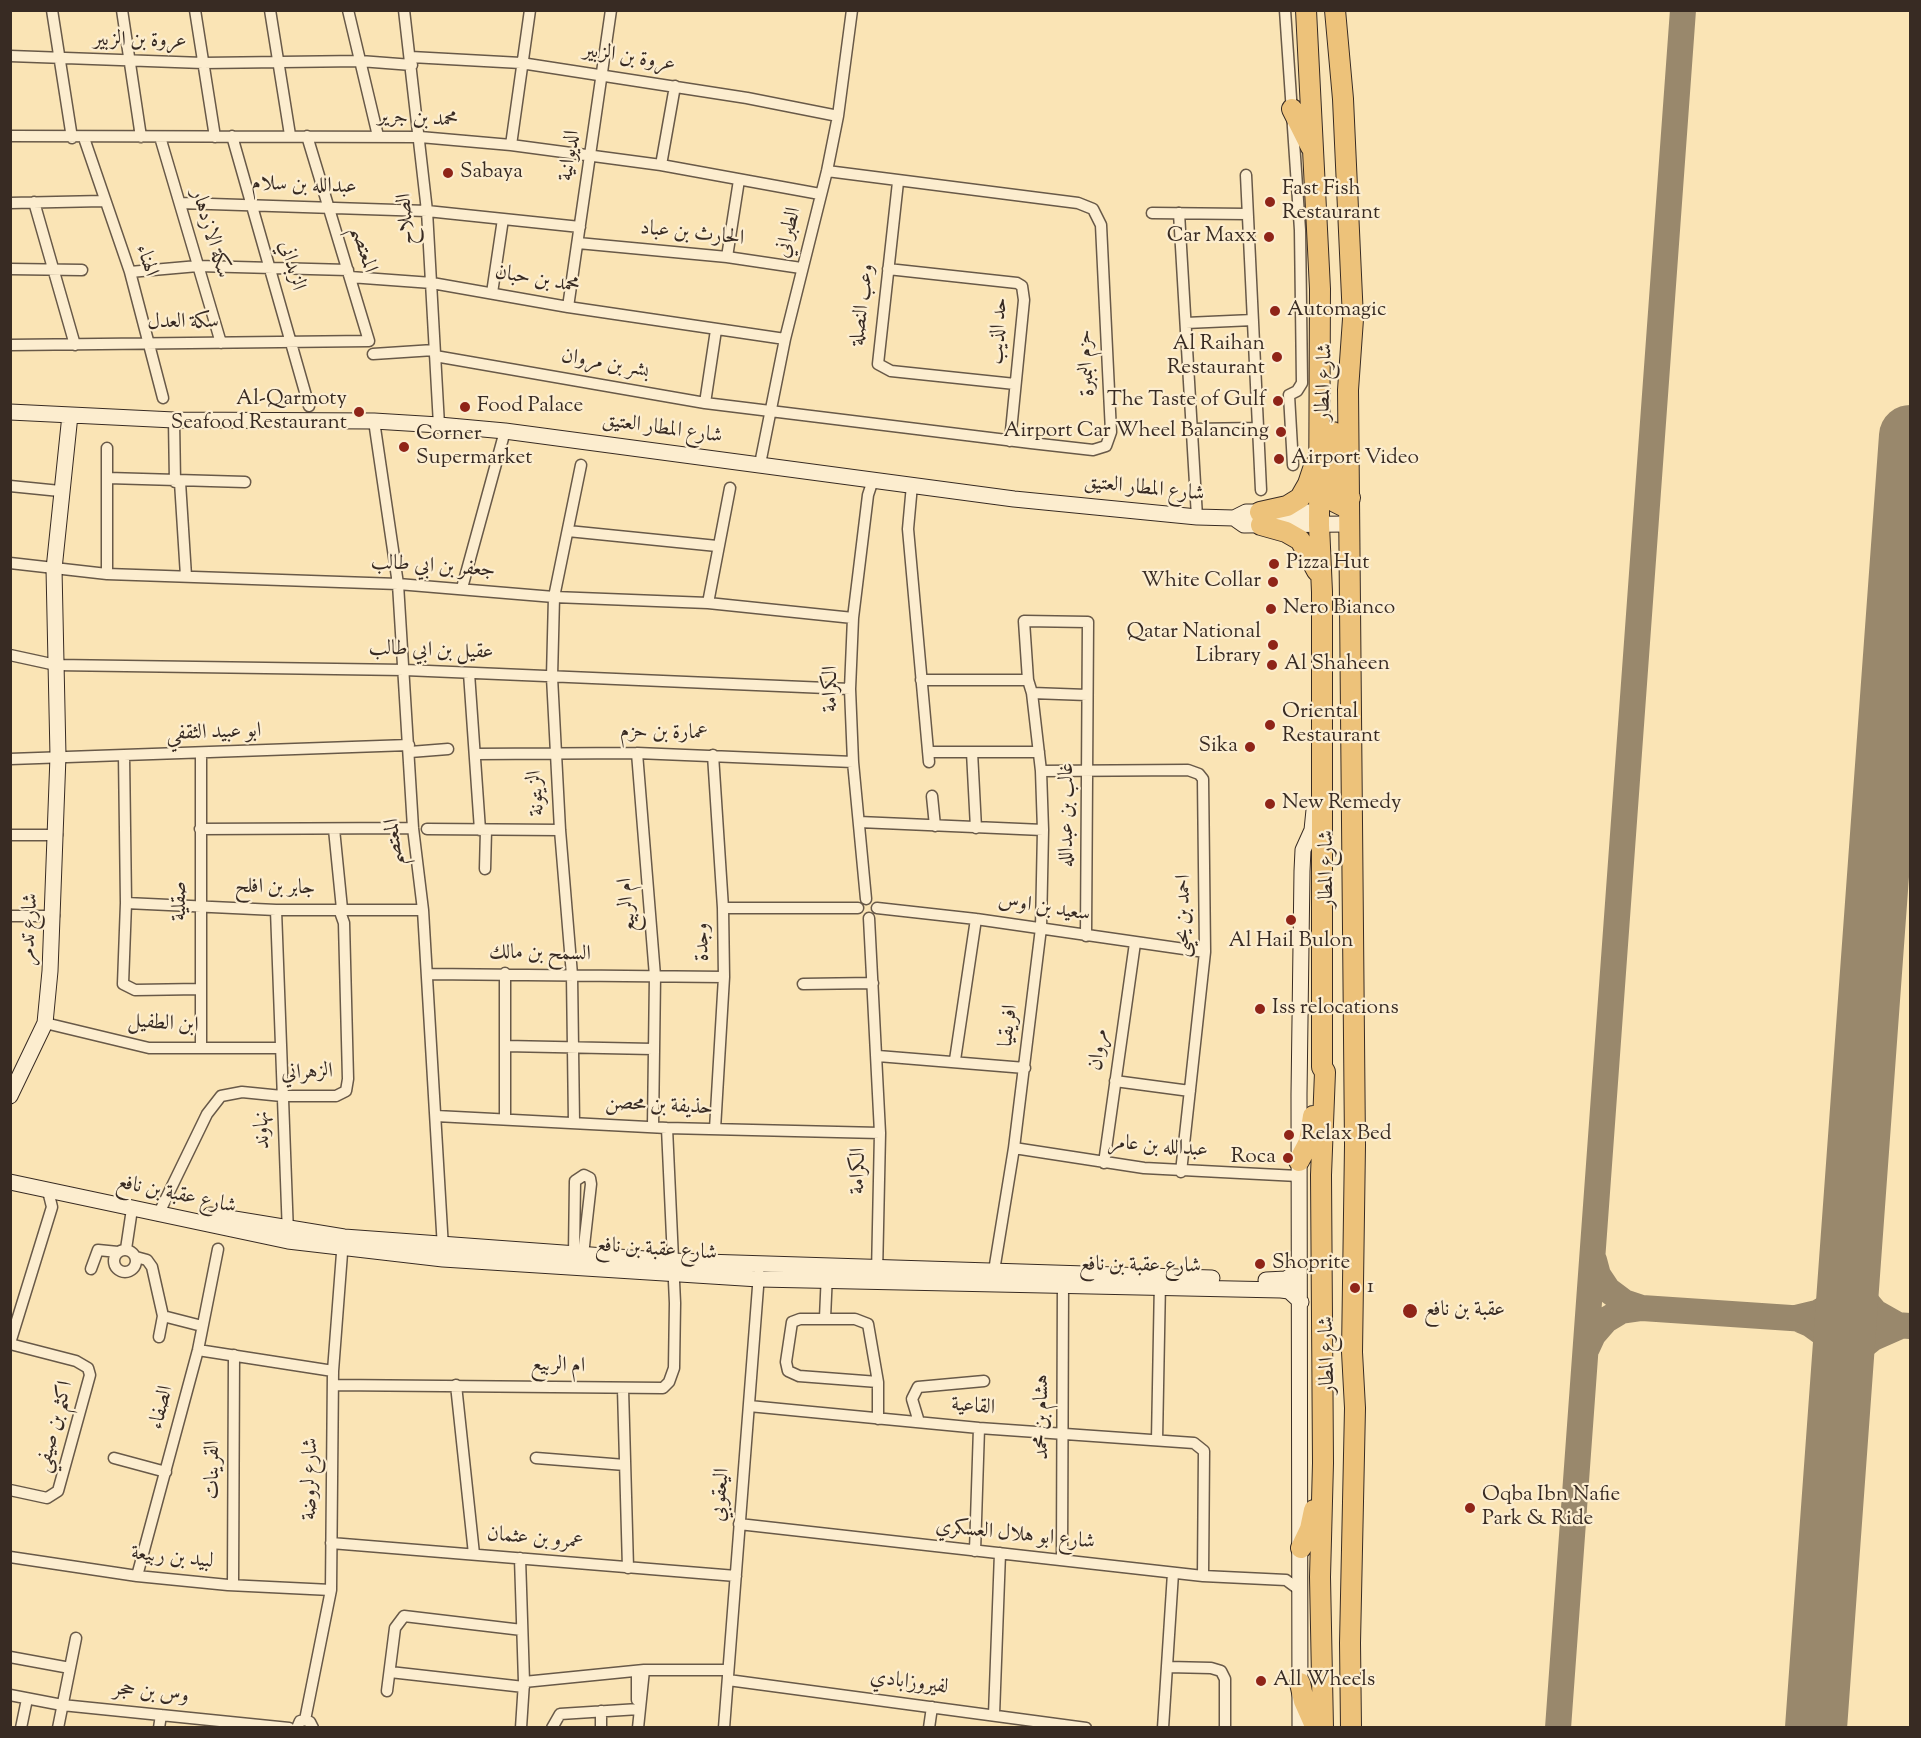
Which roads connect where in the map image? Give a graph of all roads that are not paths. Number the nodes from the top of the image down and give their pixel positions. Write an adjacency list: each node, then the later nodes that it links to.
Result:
1 (52, 10): 14 (street)
2 (122, 10): 17 (street)
3 (195, 10): 18 (street)
4 (270, 10): 19 (street)
5 (348, 10): 15 (street)
6 (404, 10): 16 (street, الصلاح)
7 (530, 10): 20 (street)
8 (611, 10): 21 (street, الديوانية)
9 (852, 10): 24 (street, الطبراني)
10 (1285, 10): 23 (street, شارع المطار)
11 (1306, 10): 37 (highway, شارع المطار)
12 (1335, 10): 112 (highway, شارع المطار)
13 (10, 56): 14 (street, عروة بن الزبير)
14 (58, 59): 17 (street, عروة بن الزبير); 33 (street)
15 (360, 61): 16 (street, عروة بن الزبير); 19 (street, عروة بن الزبير); 29 (street)
16 (412, 61): 20 (street, عروة بن الزبير); 35 (street, الصلاح)
17 (130, 62): 18 (street, عروة بن الزبير); 30 (street)
18 (203, 63): 19 (street, عروة بن الزبير); 32 (street)
19 (278, 63): 25 (street)
20 (521, 63): 21 (street, عروة بن الزبير); 36 (street)
21 (603, 75): 22 (street, عروة بن الزبير); 38 (street, الديوانية)
22 (675, 86): 24 (street, عروة بن الزبير); 39 (street)
23 (1292, 109): 37 (highway); 102 (street, شارع المطار)
24 (838, 116): 40 (street, الطبراني)
25 (290, 135): 27 (street, محمد بن جرير); 28 (street, محمد بن جرير)
26 (10, 136): 33 (street, محمد بن جرير)
27 (232, 136): 32 (street, محمد بن جرير); 49 (street, الزبداني)
28 (307, 136): 29 (street, محمد بن جرير); 50 (street, المعتصم)
29 (378, 136): 35 (street, محمد بن جرير)
30 (141, 137): 31 (street, محمد بن جرير); 34 (street, محمد بن جرير)
31 (160, 137): 32 (street, محمد بن جرير); 48 (street, سكة الازدهار)
32 (215, 137)
33 (72, 138): 34 (street, محمد بن جرير)
34 (84, 138): 45 (street, الهناء)
35 (420, 138): 36 (street, محمد بن جرير); 51 (street, الصلاح)
36 (511, 145): 38 (street, محمد بن جرير)
37 (1313, 154): 69 (highway, شارع المطار)
38 (591, 156): 39 (street, محمد بن جرير); 56 (street, الديوانية)
39 (661, 165): 42 (street, محمد بن جرير)
40 (827, 171): 43 (street, حزم البمبرة); 44 (street, الطبراني)
41 (1246, 175): 54 (street)
42 (739, 180): 44 (street, محمد بن جرير); 58 (street)
43 (898, 182): 63 (street, وعب النصلة); 97 (street, حزم البمبرة)
44 (820, 194): 61 (street, الطبراني)
45 (103, 201): 46 (street); 66 (street, الهناء)
46 (34, 202): 47 (street); 64 (street)
47 (10, 203)
48 (180, 203): 49 (street, عبدالله بن سلام); 59 (street, سكة الازدهار)
49 (251, 204): 50 (street, عبدالله بن سلام); 60 (street, الزبداني)
50 (328, 207): 51 (street, عبدالله بن سلام); 67 (street, المعتصم)
51 (427, 211): 55 (street); 68 (street, الصلاح)
52 (1152, 213): 53 (street)
53 (1179, 213): 54 (street); 73 (street)
54 (1247, 214): 72 (street)
55 (503, 219): 56 (street); 70 (street)
56 (580, 227): 57 (street, الديوانية)
57 (578, 243): 58 (street, الحارث بن عباد); 71 (street, الديوانية)
58 (727, 257): 61 (street, الحارث بن عباد)
59 (198, 266): 60 (street, محمد بن حبان); 66 (street, محمد بن حبان); 79 (street, سكة الازدهار)
60 (270, 267): 67 (street, محمد بن حبان); 77 (street, الزبداني)
61 (801, 268): 75 (street, الطبراني)
62 (10, 269): 64 (street)
63 (888, 269): 84 (street, حد الذيب); 84 (street, وعب النصلة)
64 (55, 270): 65 (street); 81 (street)
65 (82, 270)
66 (130, 272): 78 (street, الهناء)
67 (349, 274): 68 (street, محمد بن حبان); 76 (street, المعتصم)
68 (432, 283): 70 (street, محمد بن حبان); 82 (street, الصلاح)
69 (1320, 289): 98 (highway, شارع المطار); 112 (highway)
70 (492, 293): 71 (street, محمد بن حبان)
71 (568, 307): 74 (street, محمد بن حبان)
72 (1253, 320): 73 (street); 94 (street)
73 (1185, 323): 95 (street)
74 (716, 330): 75 (street, محمد بن حبان); 86 (street)
75 (785, 339): 88 (street, الطبراني)
76 (369, 341): 77 (street, سكة العدل)
77 (291, 342): 79 (street, سكة العدل); 87 (street, الزبداني)
78 (149, 343): 79 (street, سكة العدل); 81 (street, سكة العدل); 85 (street, الهناء)
79 (221, 343)
80 (10, 345): 81 (street, سكة العدل)
81 (75, 345)
82 (435, 353): 83 (street); 86 (street, بشر بن مروان); 93 (street, الصلاح)
83 (373, 354)
84 (1015, 384): 97 (street, حد الذيب)
85 (163, 398)
86 (705, 402): 88 (street, بشر بن مروان)
87 (309, 406)
88 (769, 409): 97 (street, حزم البمبرة); 100 (street, الطبراني)
89 (10, 412): 90 (street, شارع المطار العتيق)
90 (70, 415): 91 (street, شارع المطار العتيق); 111 (street, شارع تدمر)
91 (174, 420): 92 (street, شارع المطار العتيق); 105 (street)
92 (374, 421): 93 (street, شارع المطار العتيق); 122 (street, المعتصم)
93 (438, 425): 96 (street, شارع المطار العتيق)
94 (1258, 428): 95 (street); 110 (street)
95 (1191, 429): 113 (street)
96 (505, 431): 100 (street, شارع المطار العتيق); 123 (street)
97 (1010, 441)
98 (1320, 446): 114 (highway); 115 (highway, شارع المطار)
99 (107, 448): 103 (street)
100 (760, 464): 104 (street, شارع المطار العتيق)
101 (581, 465): 116 (street, الزيتونة)
102 (1293, 465)
103 (108, 478): 105 (street); 120 (street)
104 (873, 480): 107 (street, شارع المطار العتيق); 127 (street, الكرامة)
105 (177, 482): 106 (street); 121 (street)
106 (245, 482)
107 (912, 485): 113 (street, شارع المطار العتيق); 134 (street)
108 (10, 486): 111 (street)
109 (730, 488): 117 (street)
110 (1261, 490)
111 (60, 491): 119 (street, شارع تدمر)
112 (1350, 498): 115 (highway, شارع المطار)
113 (1197, 518): 114 (street, شارع المطار العتيق)
114 (1260, 519): 115 (street, شارع المطار العتيق); 124 (highway)
115 (1331, 521): 124 (highway, شارع المطار); 321 (highway, شارع المطار)
116 (568, 531): 117 (street); 125 (street, الزيتونة)
117 (717, 546): 126 (street)
118 (10, 563): 119 (street, جعفر بن ابي طالب)
119 (54, 569): 120 (street, جعفر بن ابي طالب); 130 (street, شارع تدمر)
120 (107, 573): 121 (street, جعفر بن ابي طالب)
121 (186, 576): 122 (street, جعفر بن ابي طالب)
122 (398, 584): 123 (street, جعفر بن ابي طالب); 131 (street, المعتصم)
123 (462, 588): 125 (street, جعفر بن ابي طالب)
124 (1322, 592): 154 (highway, شارع المطار)
125 (554, 597): 126 (street, جعفر بن ابي طالب); 133 (street, الزيتونة)
126 (708, 603): 127 (street, جعفر بن ابي طالب)
127 (853, 618): 136 (street, الكرامة)
128 (1024, 621): 135 (street, افريقيا); 138 (street, غالب بن عبدالله)
129 (10, 655): 130 (street, عقيل بن ابي طالب)
130 (56, 664): 131 (street, عقيل بن ابي طالب); 149 (street, شارع تدمر)
131 (405, 669): 132 (street, عقيل بن ابي طالب); 139 (street, المعتصم)
132 (470, 674): 133 (street, عقيل بن ابي طالب); 146 (street)
133 (552, 677): 136 (street, عقيل بن ابي طالب); 143 (street, الزيتونة)
134 (921, 680): 135 (street); 141 (street)
135 (1028, 680): 137 (street, افريقيا)
136 (850, 689): 151 (street, الكرامة)
137 (1032, 693): 138 (street); 142 (street, افريقيا)
138 (1088, 695): 153 (street, غالب بن عبدالله)
139 (409, 749): 140 (street, ابو عبيد الثقفي); 145 (street, ابو عبيد الثقفي); 158 (street, المعتصم)
140 (448, 749)
141 (972, 752): 142 (street); 159 (street)
142 (1039, 752): 152 (street, افريقيا)
143 (555, 753): 144 (street, عمارة بن حزم); 146 (street, عمارة بن حزم); 164 (street, الزيتونة)
144 (637, 753): 148 (street, عمارة بن حزم); 189 (street, ام الربيع)
145 (201, 754): 147 (street, ابو عبيد الثقفي); 160 (street, صقلية)
146 (475, 754): 163 (street)
147 (124, 755): 149 (street, ابو عبيد الثقفي); 170 (street)
148 (713, 755): 151 (street, عمارة بن حزم); 172 (street, وجدة)
149 (58, 756): 150 (street); 167 (street, شارع تدمر)
150 (10, 759)
151 (853, 762): 156 (street, الكرامة)
152 (1041, 771): 153 (street); 165 (street, افريقيا)
153 (1087, 771): 183 (street, غالب بن عبدالله); 185 (street, احمد بن يحيى)
154 (1323, 783): 202 (highway, شارع المطار); 217 (street, شارع المطار)
155 (932, 796): 157 (street)
156 (859, 822): 157 (street); 169 (street, الكرامة)
157 (935, 826): 159 (street)
158 (413, 828): 161 (street); 177 (street, المعتصم)
159 (976, 828): 165 (street)
160 (200, 829): 161 (street); 171 (street, صقلية)
161 (334, 829): 175 (street)
162 (427, 829): 163 (street)
163 (483, 830): 164 (street); 168 (street)
164 (560, 830): 188 (street, الزيتونة)
165 (1043, 830): 182 (street, افريقيا)
166 (10, 835): 167 (street)
167 (57, 835): 179 (street, شارع تدمر)
168 (485, 869)
169 (866, 899): 173 (street); 174 (street)
170 (126, 903): 171 (street, جابر بن افلح); 193 (street)
171 (201, 907): 176 (street, جابر بن افلح); 193 (street, صقلية)
172 (723, 908): 173 (street); 190 (street, وجدة)
173 (858, 908): 180 (street)
174 (877, 908): 180 (street); 181 (street, سعيد بن اوس)
175 (340, 909): 176 (street, جابر بن افلح); 177 (street, جابر بن افلح); 207 (street, الزهراني)
176 (276, 910): 198 (street, نهاوند)
177 (423, 910): 187 (street, المعتصم)
178 (10, 916): 179 (street)
179 (54, 916): 194 (street, شارع تدمر)
180 (869, 918): 191 (street, الكرامة)
181 (976, 918): 182 (street, سعيد بن اوس); 201 (street)
182 (1041, 928): 183 (street, سعيد بن اوس); 203 (street, افريقيا)
183 (1086, 936): 184 (street, سعيد بن اوس)
184 (1135, 943): 185 (street, سعيد بن اوس); 204 (street, مروان)
185 (1205, 952): 205 (street, احمد بن يحيى)
186 (505, 973): 187 (street, السمح بن مالك); 188 (street, السمح بن مالك); 195 (street)
187 (428, 974): 208 (street, المعتصم)
188 (572, 975): 189 (street, السمح بن مالك); 196 (street, الزيتونة)
189 (654, 976): 190 (street, السمح بن مالك); 199 (street, ام الربيع)
190 (724, 977): 213 (street, وجدة)
191 (873, 983): 192 (street); 200 (street, الكرامة)
192 (803, 984)
193 (200, 989): 197 (street, صقلية)
194 (45, 1023): 197 (street, ابن الطفيل); 206 (street, شارع تدمر)
195 (505, 1046): 196 (street); 209 (street)
196 (573, 1047): 199 (street); 210 (street, الزيتونة)
197 (201, 1048): 198 (street, ابن الطفيل)
198 (281, 1048): 207 (street, نهاوند)
199 (653, 1048): 211 (street, ام الربيع)
200 (878, 1056): 201 (street); 214 (street, الكرامة)
201 (955, 1060): 203 (street)
202 (1322, 1067): 217 (highway); 262 (highway, شارع المطار)
203 (1025, 1068): 215 (street, افريقيا)
204 (1115, 1081): 205 (street); 216 (street, مروان)
205 (1190, 1091): 219 (street, احمد بن يحيى)
206 (11, 1093)
207 (282, 1096): 223 (street, الزهراني); 224 (street, نهاوند)
208 (436, 1116): 209 (street, حذيفة بن محصن); 228 (street, المعتصم)
209 (505, 1118): 210 (street, حذيفة بن محصن)
210 (574, 1122): 211 (street, حذيفة بن محصن)
211 (653, 1126): 212 (street, حذيفة بن محصن)
212 (667, 1128): 213 (street, حذيفة بن محصن); 232 (street, ام الربيع)
213 (715, 1129): 214 (street, حذيفة بن محصن)
214 (880, 1133): 236 (street, الكرامة)
215 (1014, 1148): 216 (street, عبدالله بن عامر); 237 (street, افريقيا)
216 (1104, 1163): 219 (street, عبدالله بن عامر)
217 (1299, 1169): 219 (street, عبدالله بن عامر); 231 (street, شارع المطار)
218 (10, 1172): 223 (street, شارع عقبة بن نافع)
219 (1181, 1172)
220 (10, 1182): 221 (street, شارع عقبة بن نافع)
221 (48, 1191): 222 (street, شارع عقبة بن نافع); 245 (street)
222 (132, 1209): 223 (street, شارع عقبة بن نافع); 227 (street)
223 (160, 1210): 224 (street, شارع عقبة بن نافع)
224 (288, 1235): 225 (street, شارع عقبة بن نافع)
225 (343, 1243): 228 (street, شارع عقبة بن نافع); 248 (street, شارع لروضة)
226 (218, 1249): 243 (street, الصفاء)
227 (122, 1251): 230 (street); 230 (street); 233 (street)
228 (443, 1252): 229 (street, شارع عقبة بن نافع); 232 (street, شارع عقبة بن نافع)
229 (579, 1254): 229 (street); 232 (street, شارع عقبة بن نافع)
230 (136, 1257): 241 (street)
231 (1299, 1266): 239 (street, شارع عقبة بن نافع); 240 (street, شارع المطار)
232 (673, 1267): 234 (street, شارع عقبة بن نافع); 253 (street, ام الربيع)
233 (91, 1269)
234 (759, 1272): 235 (street, شارع عقبة بن نافع); 254 (street, اليعقوبي)
235 (827, 1273): 236 (street, شارع عقبة بن نافع); 242 (street)
236 (877, 1274): 237 (street, شارع عقبة بن نافع)
237 (993, 1277): 238 (street, شارع عقبة بن نافع)
238 (1063, 1281): 239 (street, شارع عقبة بن نافع); 258 (street, هشام بن محمد)
239 (1160, 1283): 240 (street, شارع عقبة بن نافع); 259 (street)
240 (1301, 1302): 268 (street, شارع المطار)
241 (163, 1316): 243 (street); 244 (street)
242 (825, 1318): 250 (street); 250 (street)
243 (202, 1326): 246 (street, الصفاء)
244 (159, 1337)
245 (10, 1344): 265 (street, اكثم بن صيفي)
246 (198, 1350): 247 (street); 264 (street, الصفاء)
247 (234, 1355): 248 (street); 282 (street, القرينات)
248 (333, 1371): 251 (street, شارع لروضة)
249 (984, 1381): 256 (street)
250 (878, 1382): 255 (street)
251 (333, 1385): 252 (street, ام الربيع); 267 (street, شارع لروضة)
252 (456, 1385): 253 (street, ام الربيع); 271 (street)
253 (622, 1389): 263 (street)
254 (749, 1406): 255 (street, القاعية); 266 (street, اليعقوبي)
255 (878, 1419): 256 (street, القاعية)
256 (919, 1422): 257 (street, القاعية)
257 (979, 1428): 258 (street, القاعية); 269 (street)
258 (1062, 1435): 259 (street, القاعية); 274 (street, هشام بن محمد)
259 (1157, 1440): 280 (street, القاعية)
260 (114, 1458): 264 (street)
261 (536, 1458): 263 (street)
262 (1323, 1463): 268 (highway); 320 (highway, شارع المطار)
263 (625, 1465): 275 (street)
264 (166, 1472): 278 (street, الصفاء)
265 (10, 1490)
266 (740, 1524): 269 (street, شارع ابو هلال العسكري); 279 (street, اليعقوبي)
267 (331, 1543): 271 (street, عمرو بن عثمان); 283 (street, شارع لروضة)
268 (1301, 1548): 276 (street, شارع المطار)
269 (975, 1551): 270 (street, شارع ابو هلال العسكري)
270 (1000, 1553): 274 (street, شارع ابو هلال العسكري); 303 (street)
271 (474, 1554): 273 (street, عمرو بن عثمان)
272 (10, 1557): 278 (street, لبيد بن ربيعة)
273 (520, 1558): 275 (street, عمرو بن عثمان); 285 (street)
274 (1062, 1560): 277 (street, شارع ابو هلال العسكري)
275 (628, 1568): 279 (street, عمرو بن عثمان)
276 (1301, 1568): 281 (street); 284 (street, شارع المطار)
277 (1173, 1573): 280 (street, شارع ابو هلال العسكري); 288 (street)
278 (137, 1576): 282 (street, لبيد بن ربيعة)
279 (736, 1576): 292 (street, اليعقوبي)
280 (1203, 1576): 281 (street, شارع ابو هلال العسكري)
281 (1287, 1580): 284 (street)
282 (233, 1585): 283 (street, لبيد بن ربيعة)
283 (331, 1590): 304 (street, شارع لروضة)
284 (1300, 1591): 293 (street, شارع المطار)
285 (522, 1630): 291 (street); 294 (street)
286 (76, 1638): 289 (street)
287 (10, 1657): 289 (street)
288 (1168, 1667): 316 (street); 317 (street)
289 (70, 1668): 298 (street)
290 (641, 1670): 292 (street, لفيروزابادي); 294 (street, لفيروزابادي); 299 (street)
291 (390, 1672): 294 (street, لفيروزابادي); 295 (street)
292 (728, 1675): 300 (street, لفيروزابادي); 313 (street, اليعقوبي)
293 (1300, 1683): 318 (street, شارع المطار); 319 (highway)
294 (524, 1685): 309 (street)
295 (387, 1691)
296 (10, 1695): 297 (street, وس بن حجر)
297 (27, 1699): 298 (street, وس بن حجر); 305 (street)
298 (62, 1705): 302 (street, وس بن حجر); 306 (street)
299 (639, 1706): 301 (street); 312 (street)
300 (932, 1707): 303 (street, لفيروزابادي); 314 (street)
301 (601, 1711): 310 (street); 311 (street)
302 (161, 1715): 307 (street); 308 (street, وس بن حجر)
303 (994, 1715): 315 (street, لفيروزابادي)
304 (305, 1725)
305 (21, 1728)
306 (58, 1728)
307 (159, 1728)
308 (289, 1728)
309 (521, 1728)
310 (552, 1728)
311 (601, 1728)
312 (638, 1728)
313 (724, 1728)
314 (929, 1728)
315 (1086, 1728)
316 (1163, 1728)
317 (1225, 1728)
318 (1300, 1728)
319 (1316, 1728)
320 (1323, 1728)
321 (1352, 1728)

